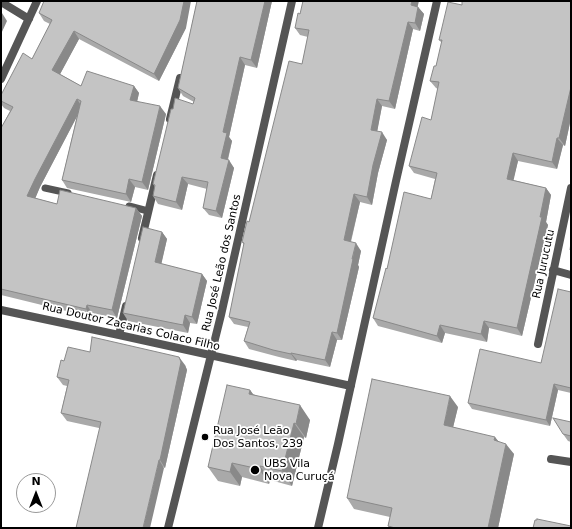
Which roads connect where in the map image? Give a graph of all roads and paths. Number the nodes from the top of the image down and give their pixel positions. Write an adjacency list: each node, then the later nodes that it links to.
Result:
1 (37, 1): 5 (street)
2 (292, 1): 22 (street, Rua José Leão dos Santos)
3 (437, 1): 23 (street)
4 (1, 2): 5 (street)
5 (29, 19): 7 (street)
6 (183, 67): 8 (street)
7 (1, 79)
8 (168, 129)
9 (159, 166): 14 (street)
10 (45, 188): 12 (lane)
11 (571, 188): 16 (street, Rua Jurucutu)
12 (75, 194)
13 (119, 204): 14 (lane)
14 (148, 211): 15 (street)
15 (140, 248)
16 (553, 270): 17 (street); 21 (street, Rua Jurucutu)
17 (571, 275)
18 (128, 299): 20 (street)
19 (1, 310): 20 (street, Rua Doutor Zacarias Colaco Filho)
20 (119, 335): 22 (street, Rua Doutor Zacarias Colaco Filho)
21 (538, 344)
22 (211, 356): 23 (street, Rua Doutor Zacarias Colaco Filho); 26 (street, Rua José Leão dos Santos)
23 (351, 386): 27 (street)
24 (551, 459): 25 (street)
25 (571, 462)
26 (168, 528)
27 (318, 528)

